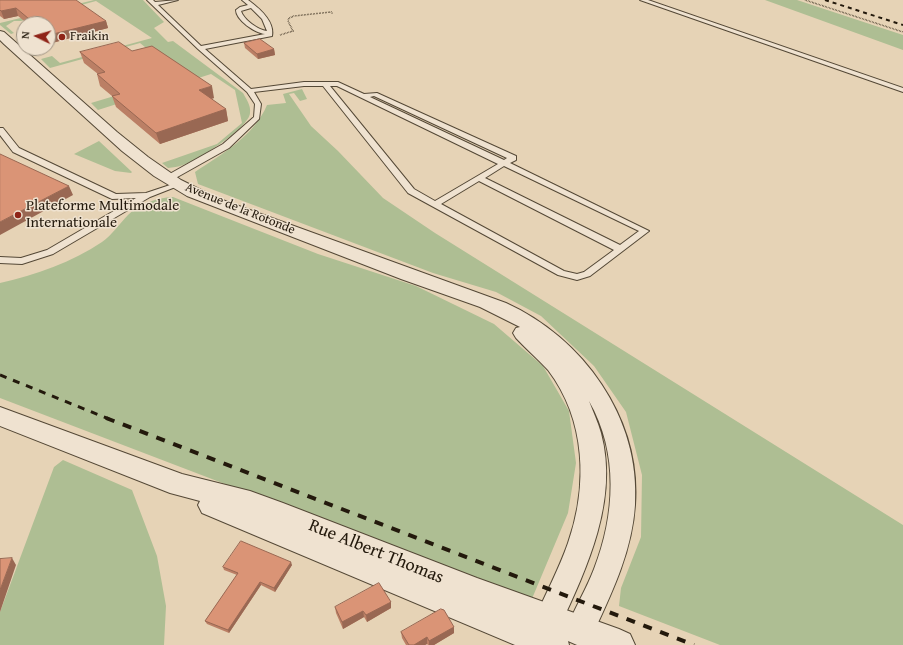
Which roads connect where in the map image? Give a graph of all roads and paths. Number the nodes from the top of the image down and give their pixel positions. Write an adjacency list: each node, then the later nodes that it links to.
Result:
1 (175, 0): 5 (lane)
2 (245, 0): 6 (lane)
3 (643, 0): 13 (lane)
4 (805, 0): 8 (path)
5 (152, 2): 11 (lane)
6 (252, 6): 10 (lane); 10 (lane)
7 (333, 14): 10 (path)
8 (903, 32)
9 (0, 34): 18 (street, Avenue de la Rotonde)
10 (270, 34): 11 (lane)
11 (200, 48): 14 (lane)
12 (325, 84): 14 (lane); 16 (lane); 20 (lane)
13 (903, 90)
14 (250, 91): 18 (lane)
15 (0, 130): 19 (lane)
16 (503, 163): 17 (lane); 21 (lane)
17 (480, 178): 20 (lane); 21 (lane)
18 (174, 181): 19 (lane); 23 (street, Avenue de la Rotonde)
19 (147, 195): 22 (lane)
20 (435, 204): 21 (lane)
21 (620, 249)
22 (0, 260)
23 (430, 284): 25 (street, Avenue de la Rotonde); 26 (street, Avenue de la Rotonde)
24 (0, 416): 25 (street, Rue Albert Thomas)
25 (543, 637): 26 (street, Rue Albert Thomas)
26 (577, 638): 27 (street, Rue Albert Thomas)
27 (619, 645)

